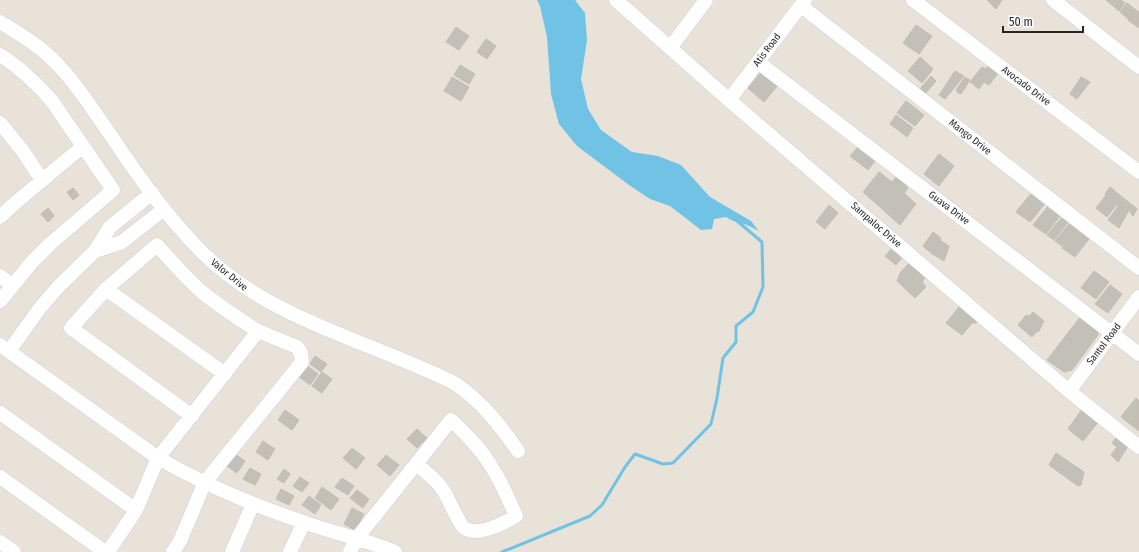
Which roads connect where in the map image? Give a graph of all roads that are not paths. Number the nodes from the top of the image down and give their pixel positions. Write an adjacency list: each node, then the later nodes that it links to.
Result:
1 (616, 0): 7 (street, Sampaloc Drive)
2 (706, 0): 7 (street)
3 (913, 0): 14 (street, Avocado Drive)
4 (1052, 0): 10 (street)
5 (803, 3): 9 (street, Atis Road); 20 (street, Mango Drive)
6 (0, 22): 16 (street, Valor Drive)
7 (670, 48): 11 (street, Sampaloc Drive)
8 (0, 55): 13 (street)
9 (758, 62): 11 (street, Atis Road); 27 (street, Guava Drive)
10 (1139, 67)
11 (729, 100): 31 (street, Sampaloc Drive)
12 (0, 122): 15 (street)
13 (82, 147): 15 (street); 22 (street)
14 (1139, 172)
15 (42, 180): 18 (street)
16 (152, 193): 17 (street, Valor Drive); 19 (street)
17 (164, 209): 19 (street); 35 (street, Valor Drive)
18 (0, 215)
19 (95, 251): 28 (street)
20 (1139, 268)
21 (0, 276): 22 (street)
22 (12, 285): 25 (street)
23 (106, 289): 26 (street); 30 (street); 33 (street)
24 (1139, 297): 27 (street, Santol Road)
25 (0, 301)
26 (258, 331): 30 (street); 39 (street)
27 (1112, 333): 29 (street, Guava Drive); 31 (street, Santol Road)
28 (5, 348): 36 (street)
29 (1139, 354)
30 (225, 374): 33 (street)
31 (1069, 391): 34 (street, Sampaloc Drive)
32 (0, 412): 41 (street)
33 (192, 416): 36 (street)
34 (1139, 447)
35 (518, 451)
36 (158, 458): 39 (street); 41 (street)
37 (416, 464): 37 (street); 43 (street)
38 (0, 476): 46 (street)
39 (205, 482): 40 (street); 48 (street)
40 (253, 504): 42 (street); 49 (street)
41 (136, 510): 47 (street)
42 (304, 522): 43 (street); 50 (street)
43 (357, 538): 51 (street); 52 (street)
44 (0, 542): 45 (street)
45 (14, 552)
46 (105, 552)
47 (108, 552)
48 (174, 552)
49 (232, 552)
50 (290, 552)
51 (350, 552)
52 (395, 552)

